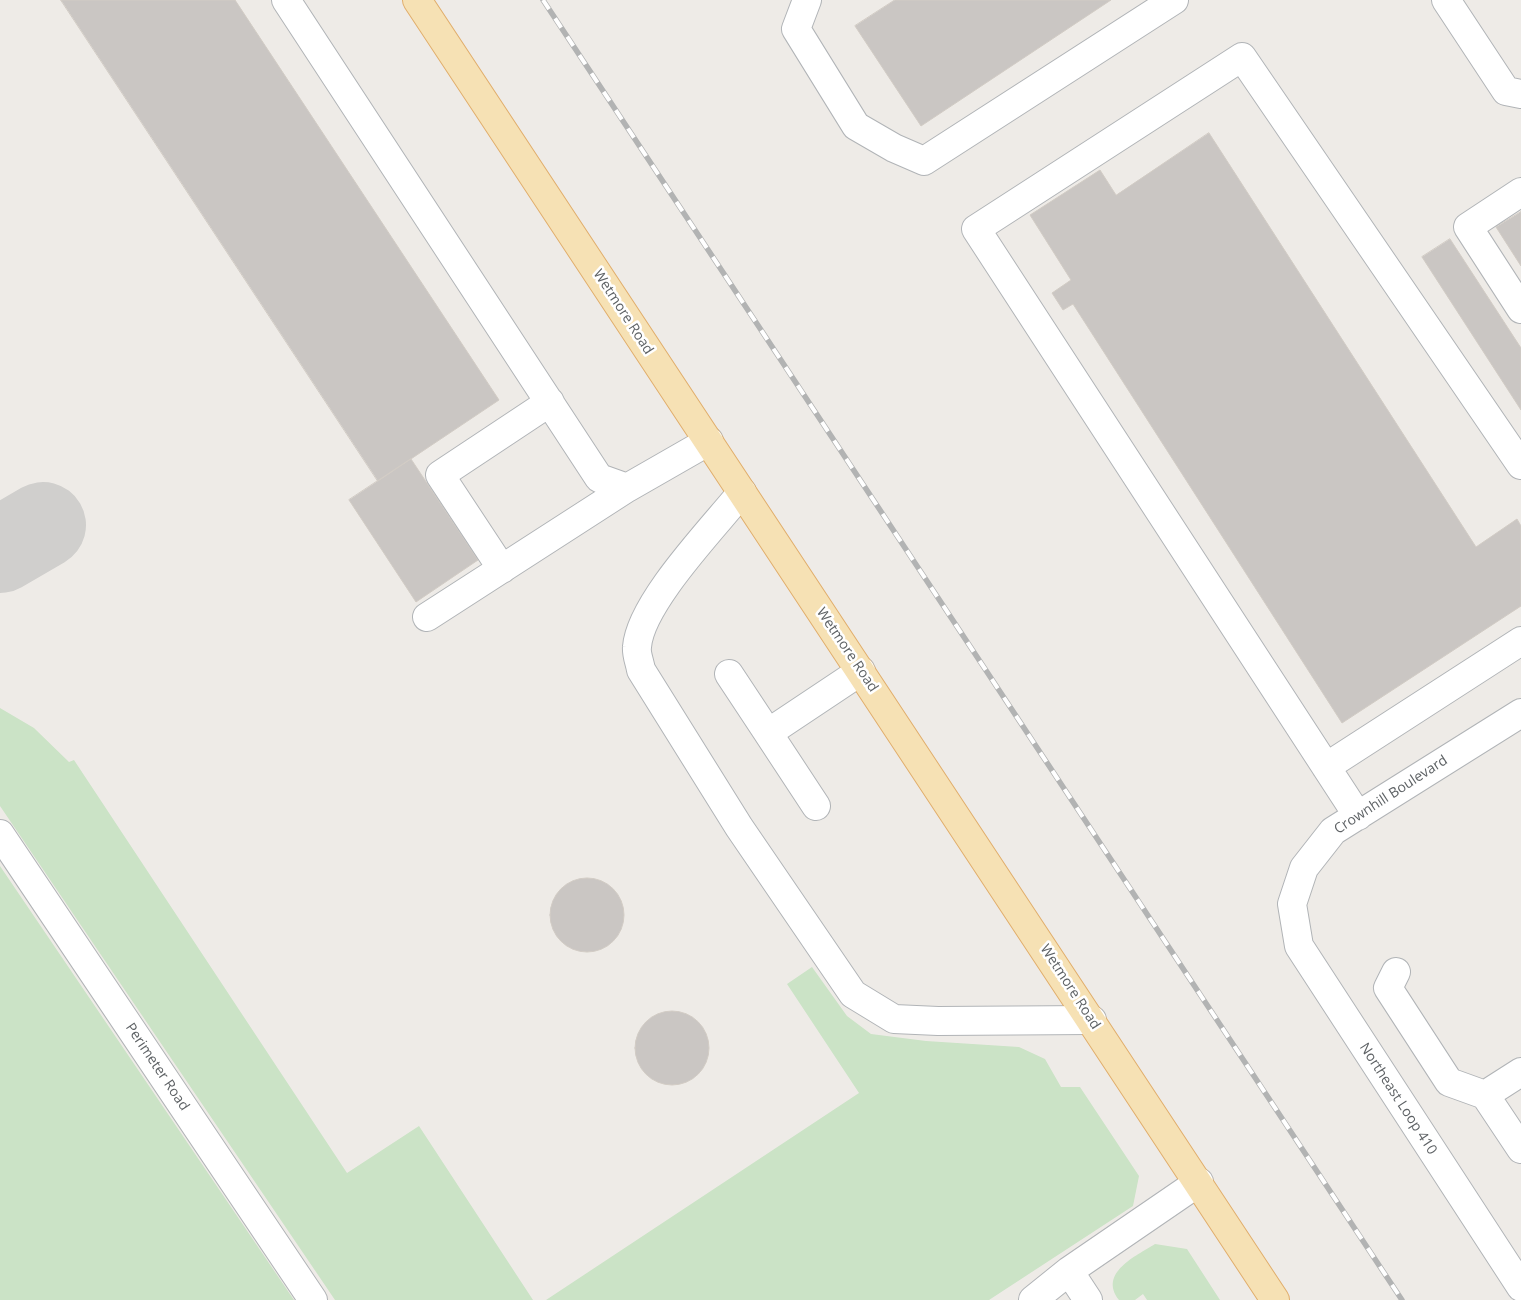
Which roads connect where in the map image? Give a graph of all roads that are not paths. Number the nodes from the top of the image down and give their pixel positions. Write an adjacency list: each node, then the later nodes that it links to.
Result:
1 (286, 0): 9 (street)
2 (417, 0): 10 (main road, Wetmore Road)
3 (807, 0): 4 (street)
4 (1174, 0)
5 (1446, 0): 6 (street)
6 (1521, 94)
7 (1521, 192): 8 (street)
8 (1521, 309)
9 (550, 402): 12 (street); 14 (street)
10 (709, 441): 12 (street); 13 (main road, Wetmore Road)
11 (1521, 465): 21 (street)
12 (627, 488): 14 (street)
13 (742, 492): 17 (main road, Wetmore Road); 27 (street)
14 (502, 569): 15 (street)
15 (427, 617)
16 (1521, 641): 21 (street)
17 (861, 671): 20 (street); 27 (main road, Wetmore Road)
18 (729, 674): 20 (street)
19 (1521, 714): 23 (street, Crownhill Boulevard)
20 (768, 733): 22 (street)
21 (1326, 767): 23 (street)
22 (816, 806)
23 (1358, 816): 25 (street, Crownhill Boulevard)
24 (0, 834): 34 (street, Perimeter Road)
25 (1292, 904): 33 (street, Northeast Loop 410)
26 (1396, 972): 29 (street)
27 (1092, 1020): 31 (main road, Wetmore Road)
28 (1521, 1072): 29 (street)
29 (1485, 1096): 30 (street)
30 (1521, 1149)
31 (1200, 1182): 32 (street); 37 (main road, Wetmore Road)
32 (1070, 1271): 35 (street); 36 (street)
33 (1521, 1287)
34 (314, 1300)
35 (1033, 1300)
36 (1088, 1300)
37 (1275, 1300)

